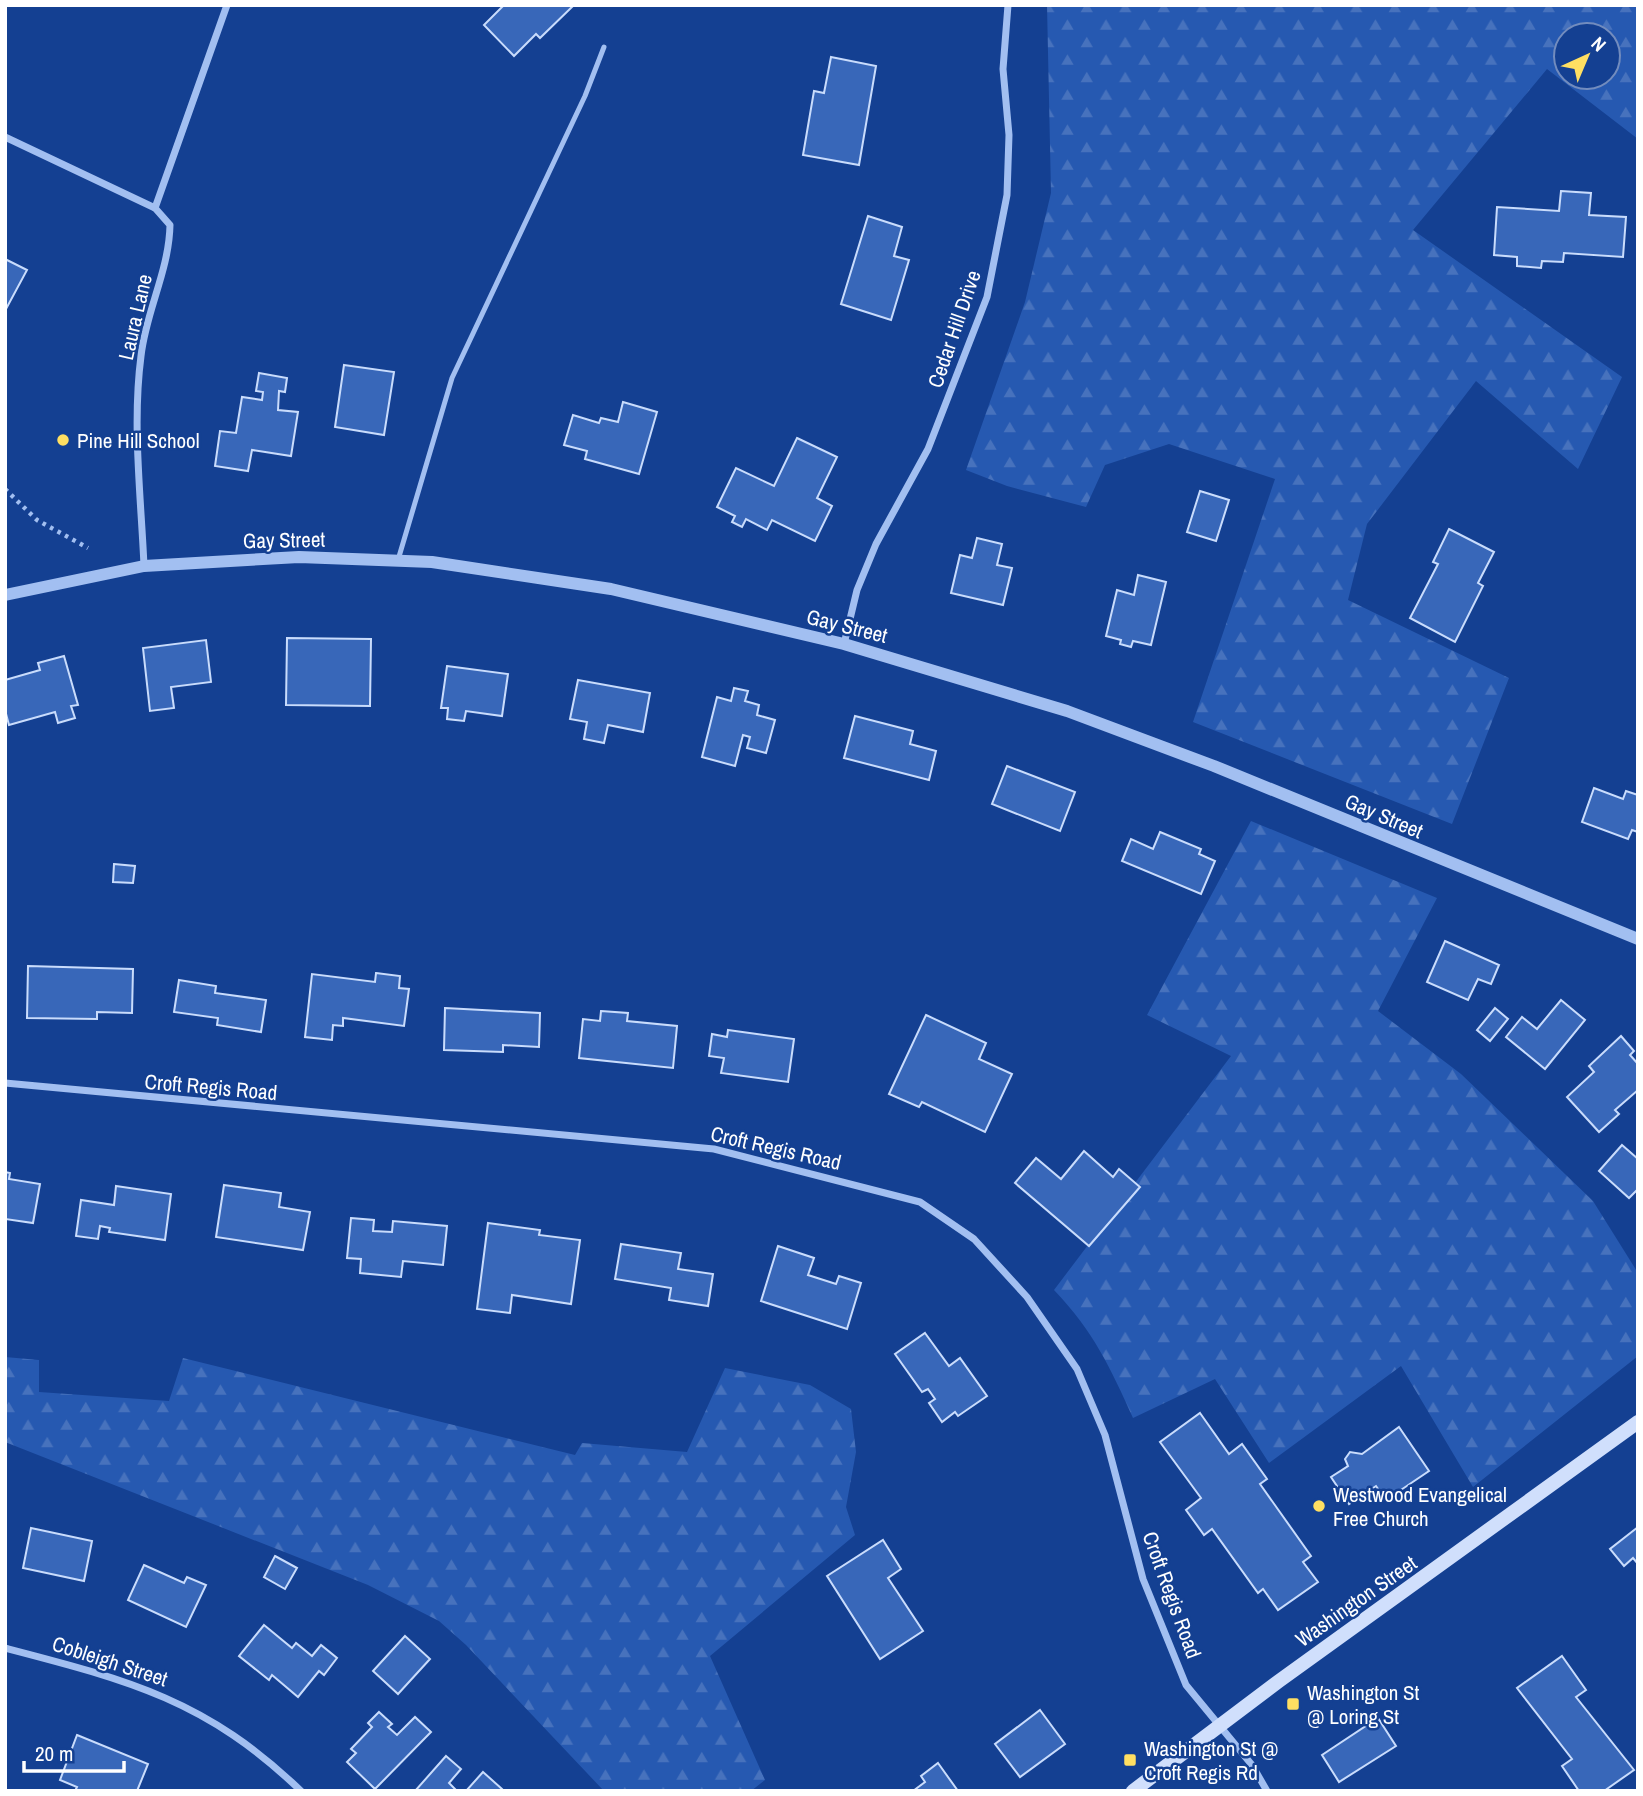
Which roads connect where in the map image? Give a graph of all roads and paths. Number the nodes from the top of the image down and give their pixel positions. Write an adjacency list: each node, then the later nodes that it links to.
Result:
1 (227, 5): 5 (street)
2 (1008, 5): 11 (street, Cedar Hill Drive)
3 (604, 47): 8 (lane)
4 (5, 137): 5 (street)
5 (155, 208): 9 (street, Laura Lane)
6 (5, 489): 7 (path)
7 (88, 548)
8 (398, 560): 9 (street, Gay Street); 11 (street, Gay Street)
9 (144, 566): 10 (street, Gay Street)
10 (5, 595)
11 (844, 644): 12 (street, Gay Street)
12 (1638, 939)
13 (5, 1083): 16 (street, Croft Regis Road)
14 (1638, 1422): 16 (main road, Washington Street)
15 (5, 1648): 17 (street, Cobleigh Street)
16 (1218, 1727): 18 (main road, Washington Street); 19 (street, Croft Regis Road)
17 (301, 1791)
18 (1133, 1791)
19 (1267, 1791)

